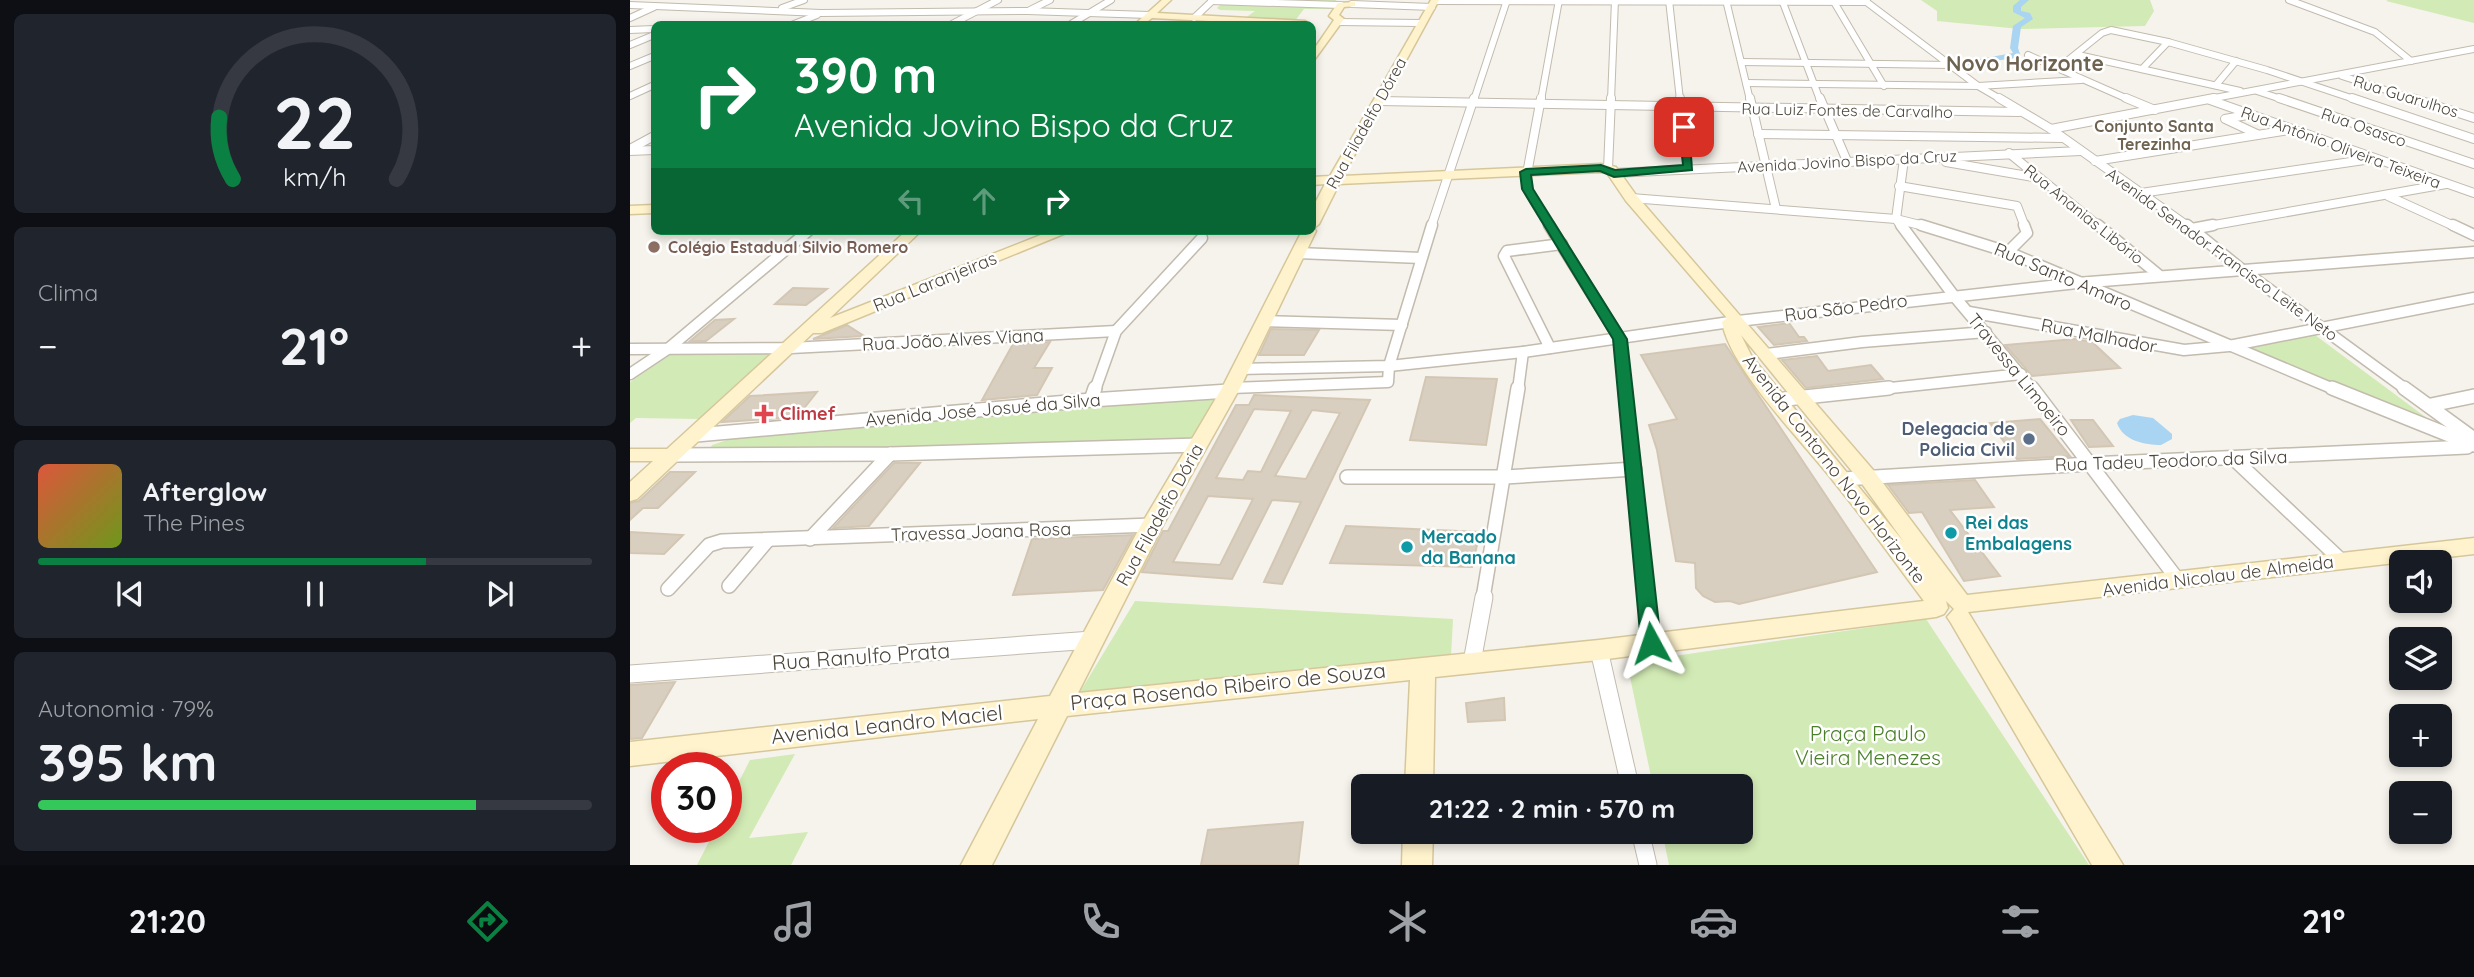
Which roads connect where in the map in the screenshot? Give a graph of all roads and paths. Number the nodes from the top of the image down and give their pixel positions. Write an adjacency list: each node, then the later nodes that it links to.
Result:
1 (804, 0): 21 (street)
2 (998, 0): 19 (street)
3 (1050, 0): 23 (street)
4 (1111, 0): 26 (street)
5 (1167, 0): 28 (main road)
6 (1507, 0): 7 (street); 17 (street); 73 (street)
7 (1559, 0): 10 (street); 74 (street)
8 (2289, 0): 51 (street)
9 (1212, 1): 16 (street); 30 (street)
10 (1615, 1): 11 (street); 75 (street)
11 (1670, 1): 12 (street); 76 (street)
12 (1726, 1): 13 (street); 52 (street)
13 (1782, 1): 15 (street); 53 (street)
14 (1865, 1): 15 (street); 55 (street, Avenida Senador Francisco Leite Neto)
15 (1834, 2): 54 (street)
16 (1347, 3): 17 (street); 37 (main road)
17 (1434, 3): 38 (main road)
18 (630, 5): 20 (street)
19 (988, 5): 22 (street); 24 (street)
20 (658, 6): 21 (street); 29 (street)
21 (775, 11): 25 (street)
22 (974, 11): 23 (street); 24 (street); 33 (street)
23 (1027, 11): 26 (street)
24 (950, 12): 27 (street)
25 (821, 13): 27 (street); 32 (street)
26 (1088, 13): 28 (street); 34 (street)
27 (881, 14): 31 (street)
28 (1149, 15): 30 (main road); 35 (main road)
29 (630, 18)
30 (1194, 18): 36 (main road)
31 (871, 19)
32 (801, 21)
33 (956, 21)
34 (1076, 21)
35 (1142, 21)
36 (1208, 21)
37 (1338, 22): 38 (street); 39 (main road); 46 (main road)
38 (1421, 23): 72 (main road, Rua Filadelfo Dórea)
39 (1324, 26)
40 (630, 30): 41 (street)
41 (651, 30)
42 (651, 36): 44 (street)
43 (2167, 41): 48 (street); 50 (street); 58 (street)
44 (630, 45)
45 (2474, 49): 51 (street)
46 (1316, 54)
47 (2028, 55): 57 (street)
48 (2078, 55): 57 (street); 58 (street)
49 (651, 57): 56 (street)
50 (2236, 61): 61 (street); 64 (street)
51 (2411, 61): 59 (street)
52 (1742, 62): 53 (street); 62 (street)
53 (1806, 62): 54 (street); 63 (street)
54 (1870, 64): 55 (street); 66 (street)
55 (1952, 65): 67 (street, Avenida Senador Francisco Leite Neto)
56 (630, 66)
57 (2057, 69): 60 (street)
58 (2142, 69): 64 (street)
59 (2338, 75): 61 (street); 82 (street, Rua Guarulhos)
60 (2081, 80): 67 (street); 79 (street)
61 (2300, 82): 68 (street); 90 (street)
62 (1746, 83): 63 (street); 77 (street)
63 (1815, 85): 66 (street); 78 (street)
64 (2216, 85): 69 (street)
65 (651, 86): 70 (street)
66 (1884, 86): 67 (street)
67 (1978, 86): 80 (street, Avenida Senador Francisco Leite Neto)
68 (2253, 90): 69 (street); 101 (street, Rua Osasco)
69 (2244, 92): 71 (street)
70 (630, 96)
71 (2208, 100): 79 (street); 81 (street, Rua Antônio Oliveira Teixeira)
72 (1379, 101): 73 (street, Rua Luiz Fontes de Carvalho); 107 (main road, Rua Filadelfo Dórea)
73 (1474, 103): 74 (street, Rua Luiz Fontes de Carvalho); 105 (street)
74 (1541, 104): 75 (street, Rua Luiz Fontes de Carvalho); 104 (street)
75 (1610, 106): 76 (street, Rua Luiz Fontes de Carvalho); 103 (street)
76 (1681, 107): 77 (street, Rua Luiz Fontes de Carvalho); 102 (street)
77 (1751, 109): 78 (street, Rua Luiz Fontes de Carvalho); 85 (street)
78 (1824, 110): 80 (street, Rua Luiz Fontes de Carvalho); 86 (street)
79 (2155, 110): 83 (street)
80 (2021, 112): 83 (street, Avenida Senador Francisco Leite Neto)
81 (2250, 114): 84 (street, Rua Antônio Oliveira Teixeira); 87 (street)
82 (2474, 118)
83 (2051, 130): 89 (street, Avenida Senador Francisco Leite Neto)
84 (2293, 130): 87 (street); 96 (street, Rua Antônio Oliveira Teixeira)
85 (1758, 134): 86 (street); 100 (street)
86 (1835, 135): 89 (street); 99 (street)
87 (2258, 135): 98 (street)
88 (651, 138): 91 (street)
89 (2062, 138): 93 (street, Avenida Senador Francisco Leite Neto)
90 (2474, 139)
91 (630, 150): 92 (street)
92 (651, 150)
93 (2081, 151): 94 (street, Avenida Jovino Bispo da Cruz); 98 (street, Avenida Senador Francisco Leite Neto)
94 (2009, 153): 95 (street, Avenida Jovino Bispo da Cruz); 106 (street, Rua Ananias Libório)
95 (1918, 158): 97 (street, Avenida Jovino Bispo da Cruz); 106 (street)
96 (2375, 158): 109 (street, Rua Antônio Oliveira Teixeira); 111 (street)
97 (1904, 159): 99 (street, Avenida Jovino Bispo da Cruz); 110 (street)
98 (2095, 160): 111 (street, Avenida Senador Francisco Leite Neto)
99 (1847, 161): 100 (street, Avenida Jovino Bispo da Cruz)
100 (1765, 164): 102 (street, Avenida Jovino Bispo da Cruz); 116 (street)
101 (2474, 164)
102 (1688, 168): 103 (street, Avenida Jovino Bispo da Cruz)
103 (1611, 171): 104 (main road, Avenida Jovino Bispo da Cruz); 114 (main road, Avenida Contorno Novo Horizonte)
104 (1526, 172): 105 (main road, Avenida Jovino Bispo da Cruz); 127 (street)
105 (1448, 177): 107 (main road, Avenida Jovino Bispo da Cruz); 131 (street)
106 (2040, 178): 133 (street, Rua Ananias Libório)
107 (1334, 180): 108 (main road, Avenida Jovino Bispo da Cruz); 118 (main road, Rua Filadelfo Dórea)
108 (1316, 181)
109 (2446, 184): 112 (street, Rua Antônio Oliveira Teixeira); 113 (street)
110 (1899, 186): 119 (street); 130 (street)
111 (2141, 193): 120 (street, Avenida Senador Francisco Leite Neto)
112 (2474, 193)
113 (2388, 196): 120 (street); 125 (street)
114 (1631, 198): 116 (street, Rua Santo Amaro); 140 (main road, Avenida Contorno Novo Horizonte)
115 (651, 209): 117 (main road)
116 (1776, 209): 119 (street, Rua Santo Amaro)
117 (630, 210)
118 (1316, 216)
119 (1896, 219): 130 (street, Rua Santo Amaro); 135 (street, Travessa Limoeiro)
120 (2192, 229): 132 (street, Avenida Senador Francisco Leite Neto)
121 (803, 235): 147 (street)
122 (910, 235): 144 (main road)
123 (1054, 235): 144 (main road, Rua Laranjeiras)
124 (1307, 235): 129 (main road)
125 (2474, 235)
126 (1202, 238): 142 (street)
127 (1562, 243): 145 (street); 149 (street)
128 (2474, 252): 132 (street, Rua São Pedro)
129 (1298, 253): 131 (street); 138 (main road)
130 (2008, 253): 134 (street, Rua Santo Amaro)
131 (1421, 258): 139 (street)
132 (2240, 268): 133 (street, Rua São Pedro); 141 (street, Avenida Senador Francisco Leite Neto)
133 (2160, 276): 134 (street, Rua São Pedro)
134 (2077, 283): 135 (street, Rua São Pedro); 146 (street, Rua Santo Amaro)
135 (1954, 296): 137 (street, Travessa Limoeiro); 140 (street, Rua São Pedro)
136 (2474, 298): 141 (street, Rua Malhador)
137 (1969, 312): 143 (street, Travessa Limoeiro); 146 (street, Rua Malhador)
138 (1263, 321): 139 (street); 154 (main road)
139 (1402, 325): 153 (street)
140 (1738, 329): 145 (street, Rua São Pedro); 152 (main road, Avenida Contorno Novo Horizonte); 161 (main road, Avenida Contorno Novo Horizonte)
141 (2323, 329): 146 (street, Rua Malhador); 162 (street, Avenida Senador Francisco Leite Neto)
142 (1116, 331): 148 (street, Rua João Alves Viana); 160 (street)
143 (1986, 332): 152 (street); 156 (street, Travessa Limoeiro)
144 (805, 333): 148 (main road)
145 (1620, 339): 149 (street, Rua São Pedro); 174 (street)
146 (2229, 346): 167 (street, Rua Santo Amaro)
147 (670, 348): 148 (street, Rua João Alves Viana); 150 (street, Rua João Alves Viana); 155 (street)
148 (791, 348): 164 (main road)
149 (1549, 348): 151 (street, Rua São Pedro)
150 (630, 349)
151 (1522, 352): 153 (street, Rua São Pedro); 177 (street)
152 (1767, 354): 158 (main road, Avenida Contorno Novo Horizonte)
153 (1389, 366): 154 (street, Rua São Pedro); 157 (street, Avenida José Josué da Silva)
154 (1238, 369): 157 (main road)
155 (630, 374)
156 (2021, 374): 158 (street); 173 (street, Travessa Limoeiro)
157 (1230, 389): 160 (street, Avenida José Josué da Silva); 166 (main road, Rua Filadelfo Dória)
158 (1799, 396): 161 (street); 175 (main road, Avenida Contorno Novo Horizonte)
159 (2474, 396): 162 (street)
160 (1091, 400): 163 (street, Avenida José Josué da Silva)
161 (1777, 400): 178 (main road, Avenida Contorno Novo Horizonte)
162 (2431, 405): 165 (street, Avenida Senador Francisco Leite Neto)
163 (741, 432): 164 (street, Avenida José Josué da Silva); 171 (street)
164 (696, 435): 170 (main road)
165 (2474, 439)
166 (1199, 445): 169 (street, Avenida José Josué da Silva); 180 (main road, Rua Filadelfo Dória)
167 (2474, 446): 172 (street, Rua Tadeu Teodoro da Silva)
168 (630, 454): 170 (main road)
169 (890, 454): 171 (street, Avenida José Josué da Silva); 181 (street)
170 (674, 455): 171 (street, Avenida José Josué da Silva); 179 (main road)
171 (719, 456)
172 (2234, 459): 173 (street, Rua Tadeu Teodoro da Silva); 184 (street)
173 (2089, 464): 175 (street, Rua Tadeu Teodoro da Silva); 185 (street, Travessa Limoeiro)
174 (1635, 469): 177 (street); 190 (street)
175 (1867, 476): 178 (street, Rua Tadeu Teodoro da Silva); 188 (main road, Avenida Contorno Novo Horizonte)
176 (1347, 477): 177 (street)
177 (1505, 477): 192 (street)
178 (1843, 479): 188 (main road, Avenida Contorno Novo Horizonte)
179 (630, 494)
180 (1152, 525): 181 (street, Travessa Joana Rosa); 189 (main road, Rua Filadelfo Dória)
181 (810, 539): 182 (street, Travessa Joana Rosa)
182 (767, 541): 186 (street); 187 (street, Travessa Joana Rosa)
183 (2474, 546): 184 (main road, Avenida Nicolau de Almeida)
184 (2343, 561): 185 (main road, Avenida Nicolau de Almeida)
185 (2178, 580): 188 (main road, Avenida Nicolau de Almeida)
186 (729, 586)
187 (668, 589)
188 (1951, 606): 190 (main road); 204 (main road)
189 (1092, 640): 194 (street, Rua Ranulfo Prata); 195 (main road, Praça Rosendo Ribeiro de Souza)
190 (1651, 643): 191 (main road)
191 (1599, 650): 192 (main road); 198 (street)
192 (1472, 662): 193 (main road)
193 (1423, 667): 195 (main road, Praça Rosendo Ribeiro de Souza); 197 (main road)
194 (630, 674)
195 (1060, 705): 196 (main road, Avenida Leandro Maciel); 201 (main road)
196 (630, 754)
197 (1419, 774)
198 (1627, 774)
199 (1418, 844): 202 (main road)
200 (1643, 844): 203 (street)
201 (976, 865)
202 (1417, 865)
203 (1648, 865)
204 (2108, 865)

